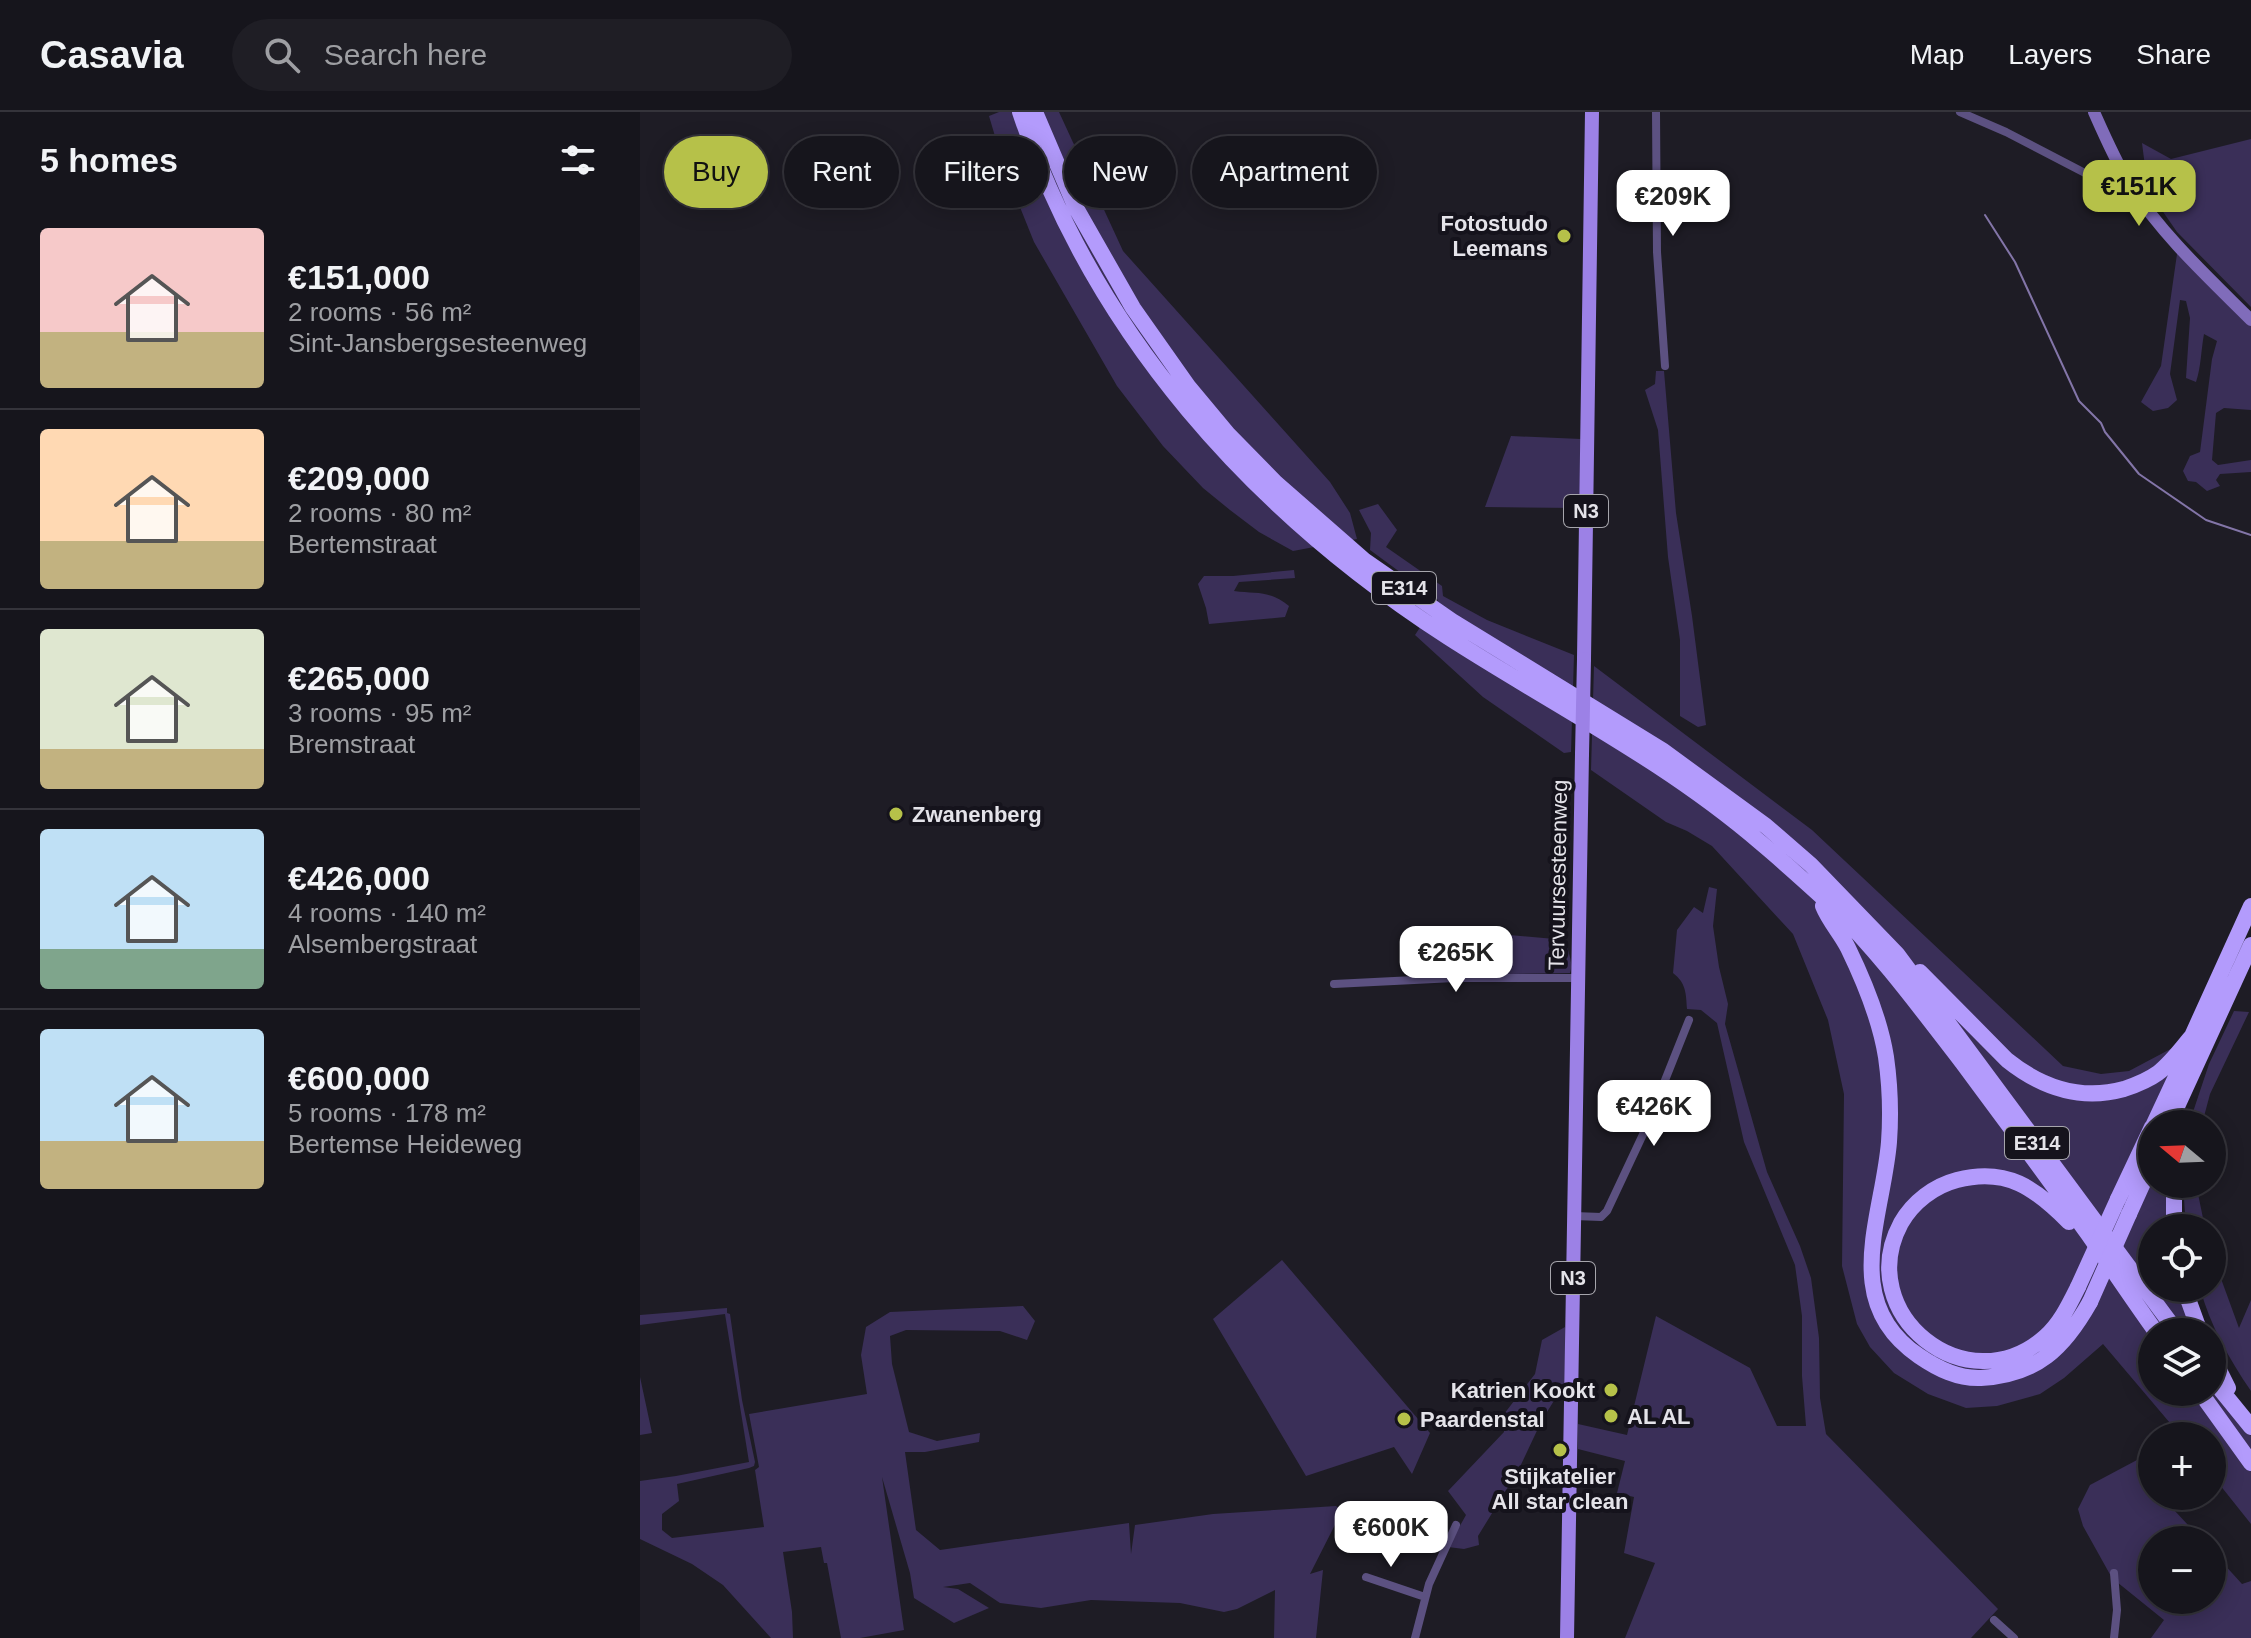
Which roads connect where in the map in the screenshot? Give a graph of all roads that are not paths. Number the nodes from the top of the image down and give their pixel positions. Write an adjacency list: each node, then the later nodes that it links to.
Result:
1 (1008, 112): 8 (highway)
2 (1020, 112): 9 (highway, E314)
3 (1592, 112): 18 (main road, Tervuursesteenweg / N3, bridge)
4 (1656, 112): 13 (street)
5 (1960, 112): 11 (street)
6 (2094, 112): 11 (main road)
7 (1036, 114): 17 (highway, E314)
8 (1023, 136)
9 (1028, 136)
10 (1048, 184): 14 (highway, E314)
11 (2130, 185): 12 (main road)
12 (2251, 320)
13 (1665, 366)
14 (1818, 894): 27 (highway, bridge); 29 (highway, E314)
15 (2251, 906): 21 (highway)
16 (2251, 945): 22 (highway)
17 (1897, 954): 21 (highway); 31 (highway, E314)
18 (1579, 978): 19 (street); 28 (main road, Tervuursesteenweg / N3)
19 (1334, 984)
20 (1689, 1020): 28 (street)
21 (2192, 1036): 23 (highway)
22 (2202, 1054): 24 (highway); 25 (highway)
23 (2160, 1110)
24 (2176, 1110)
25 (2185, 1110)
26 (2138, 1157): 29 (highway, bridge)
27 (2138, 1194)
28 (1574, 1216): 44 (main road, Tervuursesteenweg / N3)
29 (2088, 1234): 30 (highway, E314)
30 (2146, 1318)
31 (2167, 1318)
32 (2226, 1385): 35 (highway)
33 (2226, 1396): 35 (highway)
34 (2210, 1406): 37 (highway)
35 (2239, 1411): 36 (highway)
36 (2251, 1427)
37 (2251, 1463)
38 (1456, 1525): 41 (street)
39 (2114, 1573): 46 (street)
40 (1366, 1577): 41 (street)
41 (1425, 1597): 43 (street)
42 (1994, 1620): 45 (street)
43 (1415, 1638)
44 (1567, 1638)
45 (2014, 1638)
46 (2114, 1638)

